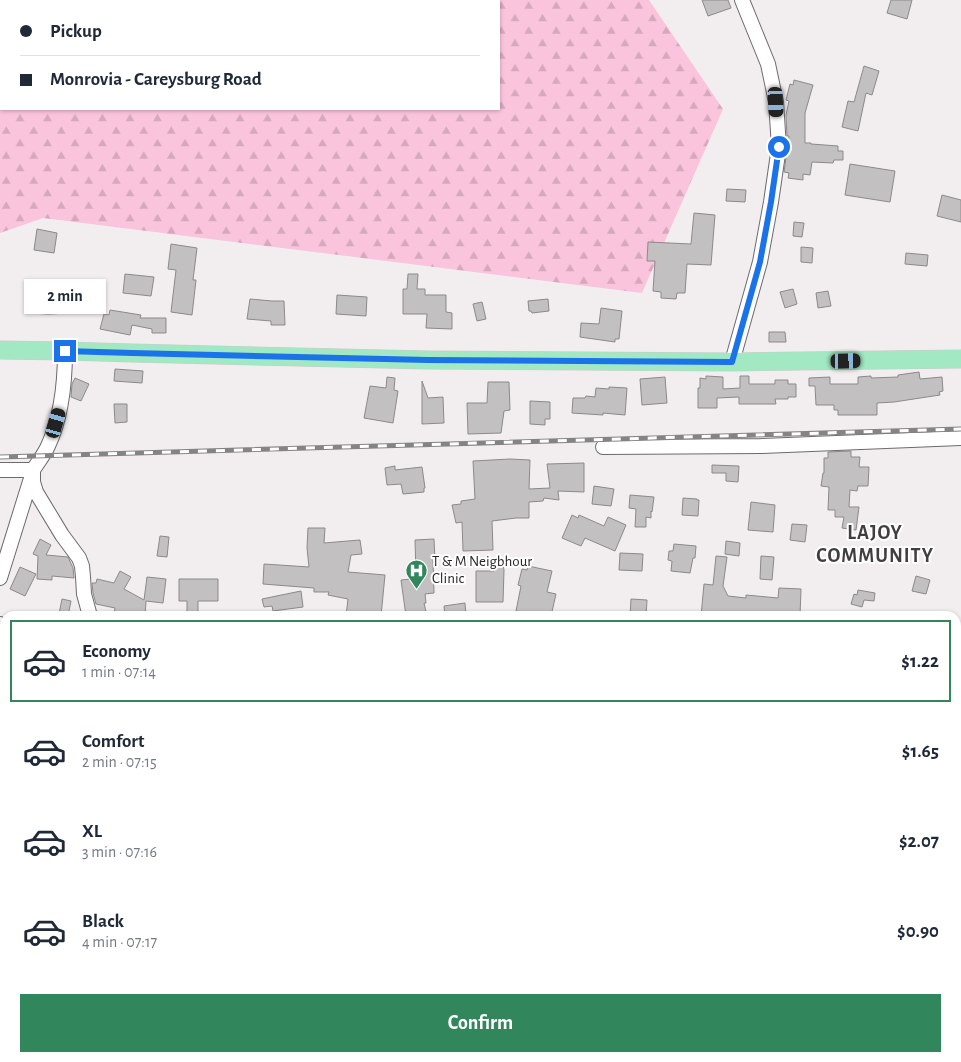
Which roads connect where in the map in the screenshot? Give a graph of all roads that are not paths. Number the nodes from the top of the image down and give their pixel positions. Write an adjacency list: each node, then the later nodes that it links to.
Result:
1 (742, 0): 5 (street)
2 (0, 350): 3 (main road)
3 (65, 351): 5 (main road); 9 (street)
4 (961, 359): 5 (main road)
5 (732, 362)
6 (961, 438): 7 (street)
7 (603, 447)
8 (0, 470): 9 (street)
9 (33, 470): 10 (street); 11 (street)
10 (0, 578)
11 (89, 611)

